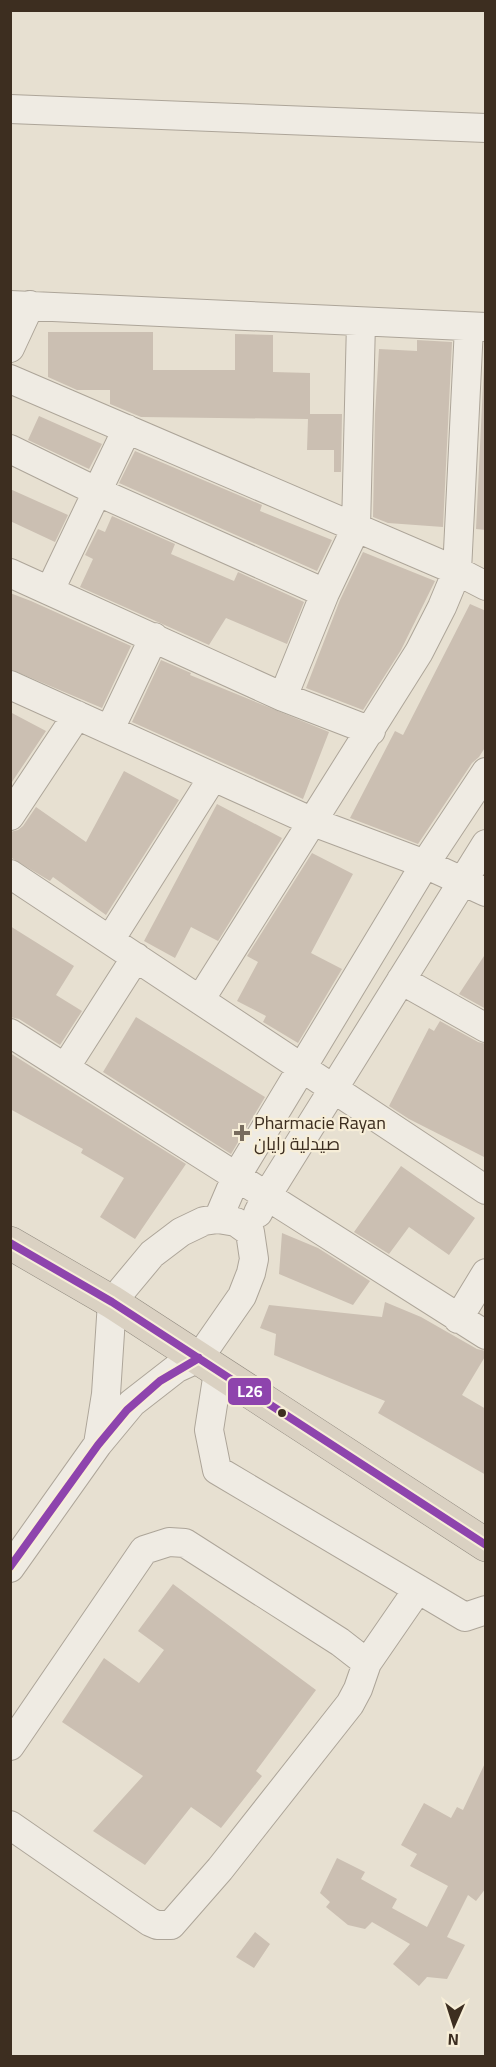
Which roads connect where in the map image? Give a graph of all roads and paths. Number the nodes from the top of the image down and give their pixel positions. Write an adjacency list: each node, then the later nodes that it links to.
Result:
1 (10, 109): 2 (street)
2 (486, 128)
3 (20, 305): 4 (street); 6 (street)
4 (361, 322): 5 (street); 11 (street)
5 (477, 327): 12 (street)
6 (10, 348)
7 (10, 379): 8 (street)
8 (127, 429): 10 (street); 11 (street)
9 (10, 449): 10 (street)
10 (96, 491): 15 (street); 16 (street)
11 (356, 528): 12 (street); 16 (street)
12 (457, 571): 14 (street); 22 (street)
13 (10, 573): 15 (street)
14 (486, 586)
15 (50, 590): 17 (street)
16 (325, 593): 19 (street)
17 (154, 638): 19 (street); 21 (street)
18 (10, 685): 20 (street)
19 (283, 697): 22 (street)
20 (77, 715): 21 (street); 25 (street)
21 (110, 729): 24 (street)
22 (371, 731): 26 (street)
23 (486, 772): 28 (street)
24 (213, 777): 26 (street); 31 (street)
25 (10, 816)
26 (313, 822): 28 (street); 34 (street)
27 (486, 844): 30 (street)
28 (425, 864): 30 (street); 38 (street)
29 (10, 874): 31 (street)
30 (473, 887): 33 (street)
31 (110, 940): 32 (street)
32 (136, 957): 34 (street); 37 (street)
33 (401, 980): 35 (street); 39 (street)
34 (200, 1000): 38 (street)
35 (486, 1028)
36 (10, 1034): 37 (street)
37 (65, 1068): 40 (street)
38 (302, 1068): 39 (street); 40 (street)
39 (334, 1088): 41 (street); 42 (street)
40 (236, 1177): 42 (street); 43 (street)
41 (486, 1190)
42 (266, 1197): 44 (street); 48 (street)
43 (218, 1219): 44 (street); 47 (street)
44 (250, 1232): 50 (street)
45 (10, 1243): 47 (highway)
46 (486, 1273): 48 (street)
47 (112, 1302): 50 (highway); 51 (street)
48 (458, 1319): 49 (street)
49 (486, 1335)
50 (208, 1365): 51 (street); 52 (highway); 54 (street)
51 (98, 1444): 53 (street)
52 (486, 1545)
53 (10, 1568)
54 (418, 1589): 55 (street); 56 (street)
55 (486, 1610)
56 (367, 1663): 57 (street); 58 (street)
57 (10, 1746)
58 (10, 1825)

